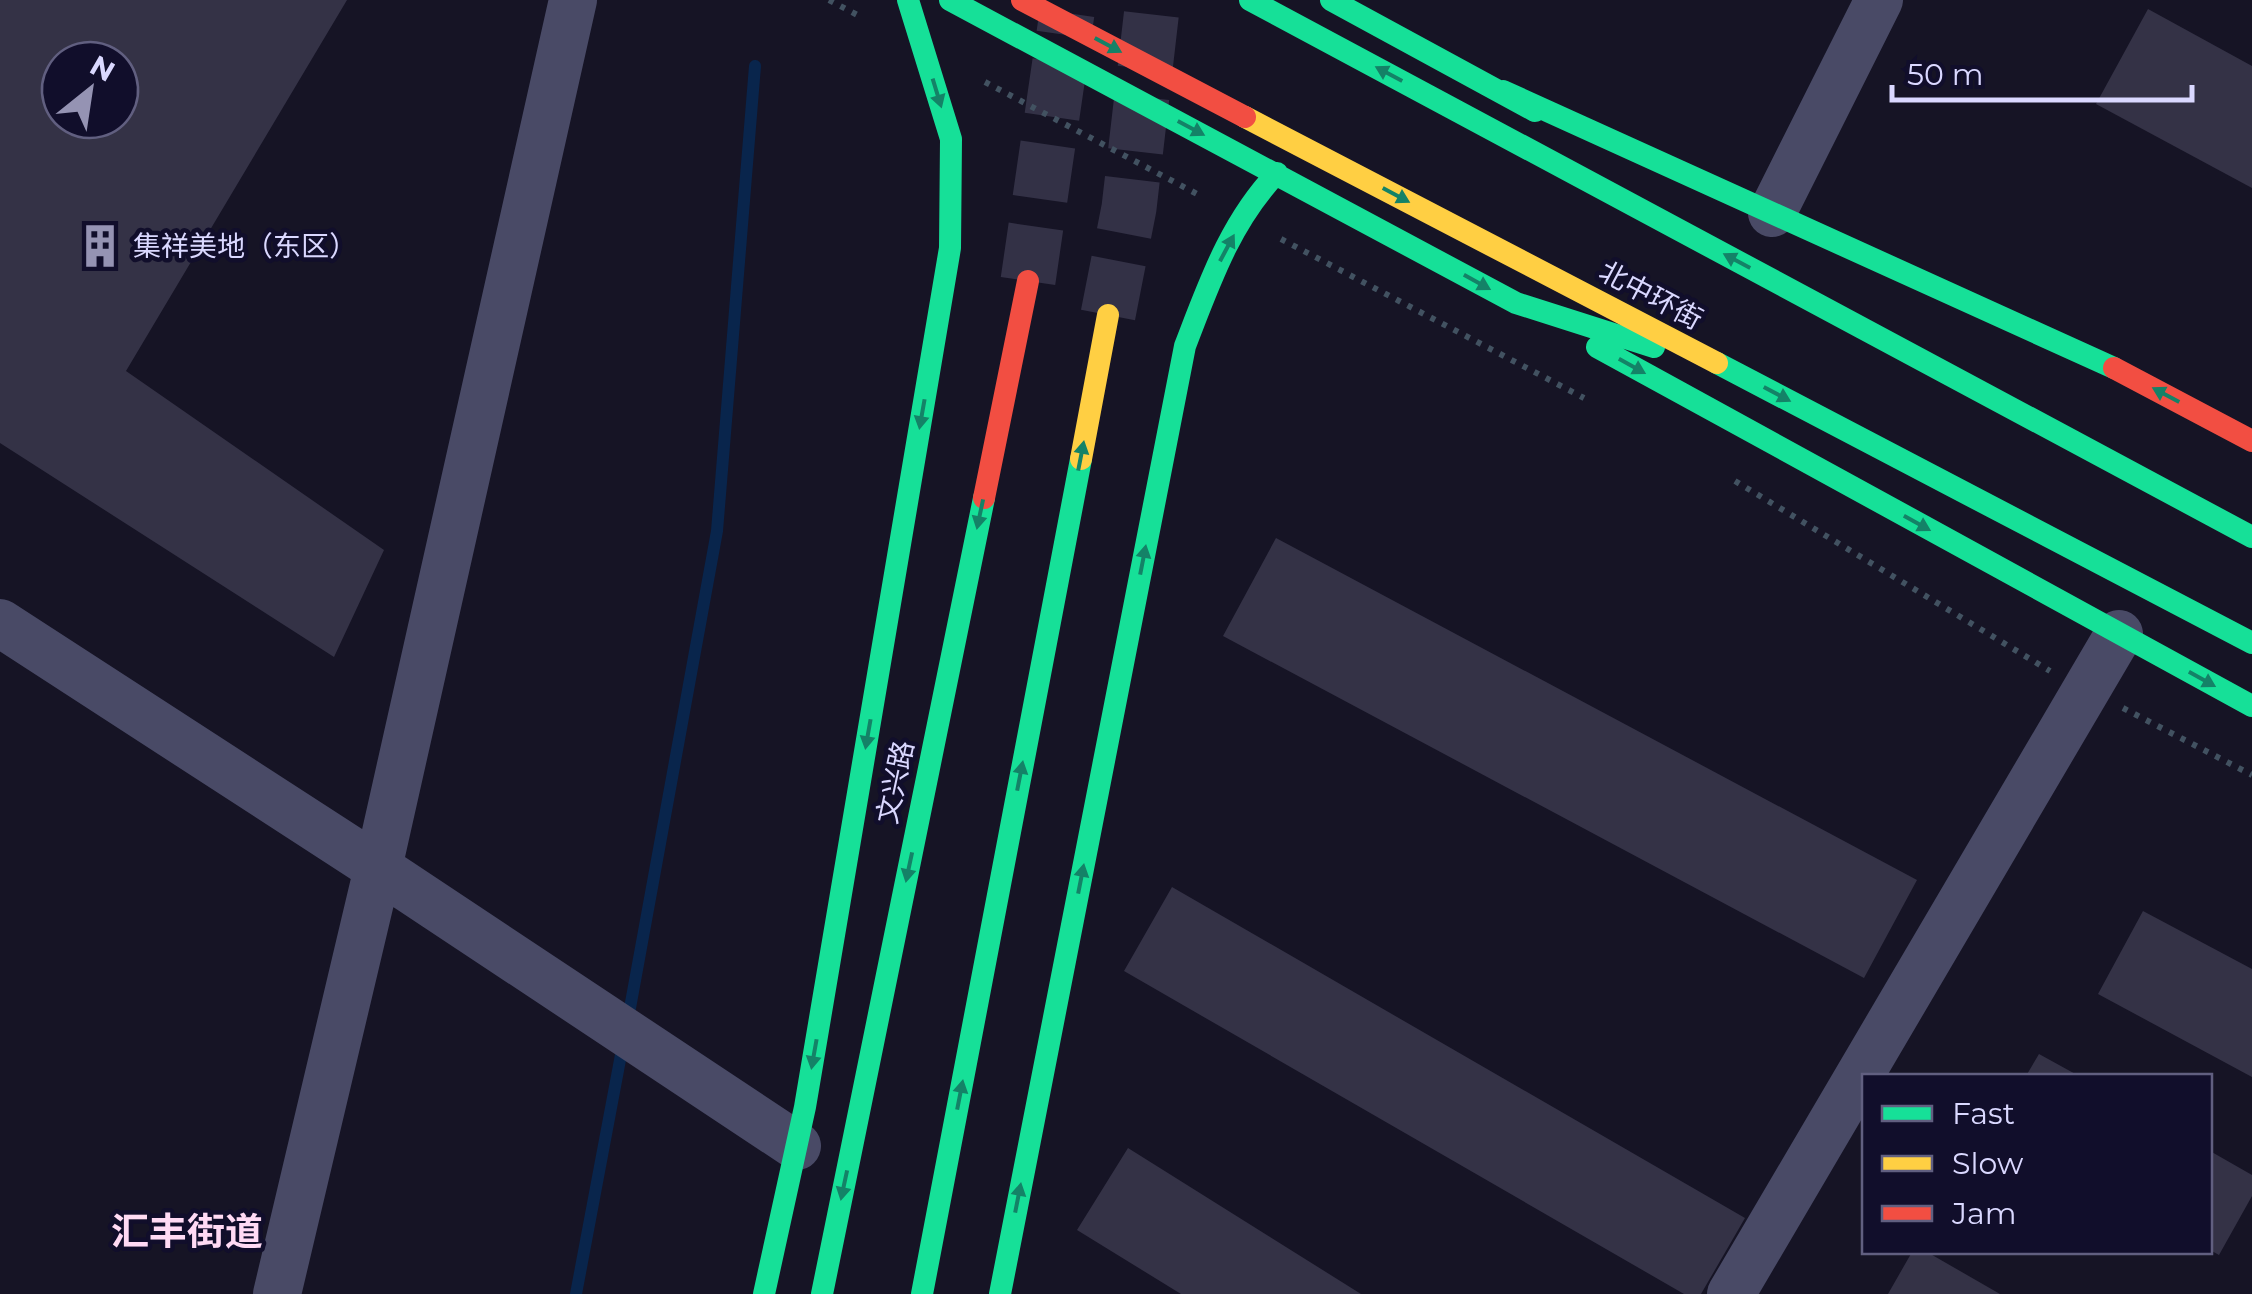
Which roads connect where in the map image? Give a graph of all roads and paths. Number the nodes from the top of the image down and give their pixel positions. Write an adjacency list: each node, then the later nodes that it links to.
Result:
1 (573, 0): 32 (street)
2 (829, 0): 10 (path)
3 (908, 0): 10 (main road)
4 (950, 0): 12 (main road, one-way to 12)
5 (1022, 0): 20 (main road, 北中环街, one-way to 20)
6 (1250, 0): 22 (main road, one-way to 6)
7 (1331, 0): 9 (main road)
8 (1879, 0): 14 (street)
9 (1353, 7): 11 (main road)
10 (923, 50): 15 (path); 33 (main road, one-way to 33)
11 (1503, 91): 13 (main road); 14 (main road)
12 (1277, 174): 15 (main road); 18 (main road, one-way to 18)
13 (1654, 184)
14 (1772, 213): 23 (main road, one-way to 14)
15 (1243, 218): 21 (path); 34 (main road, one-way to 15)
16 (1721, 226): 22 (main road)
17 (1028, 282): 37 (main road, 文兴路, one-way to 37)
18 (1516, 303): 20 (main road); 27 (main road, one-way to 27)
19 (1108, 315): 38 (main road, one-way to 19)
20 (1735, 372): 28 (main road, 北中环街, one-way to 28)
21 (1593, 403)
22 (2039, 423): 25 (main road)
23 (2252, 440)
24 (1732, 479): 29 (path)
25 (2252, 537)
26 (0, 624): 32 (street)
27 (2120, 634): 29 (street); 30 (main road, one-way to 30)
28 (2252, 643)
29 (2086, 689): 31 (path); 39 (street)
30 (2252, 706)
31 (2252, 776)
32 (378, 868): 33 (street); 35 (street)
33 (796, 1146): 36 (main road)
34 (1006, 1291)
35 (277, 1294)
36 (764, 1294)
37 (822, 1294)
38 (922, 1294)
39 (1731, 1294)

